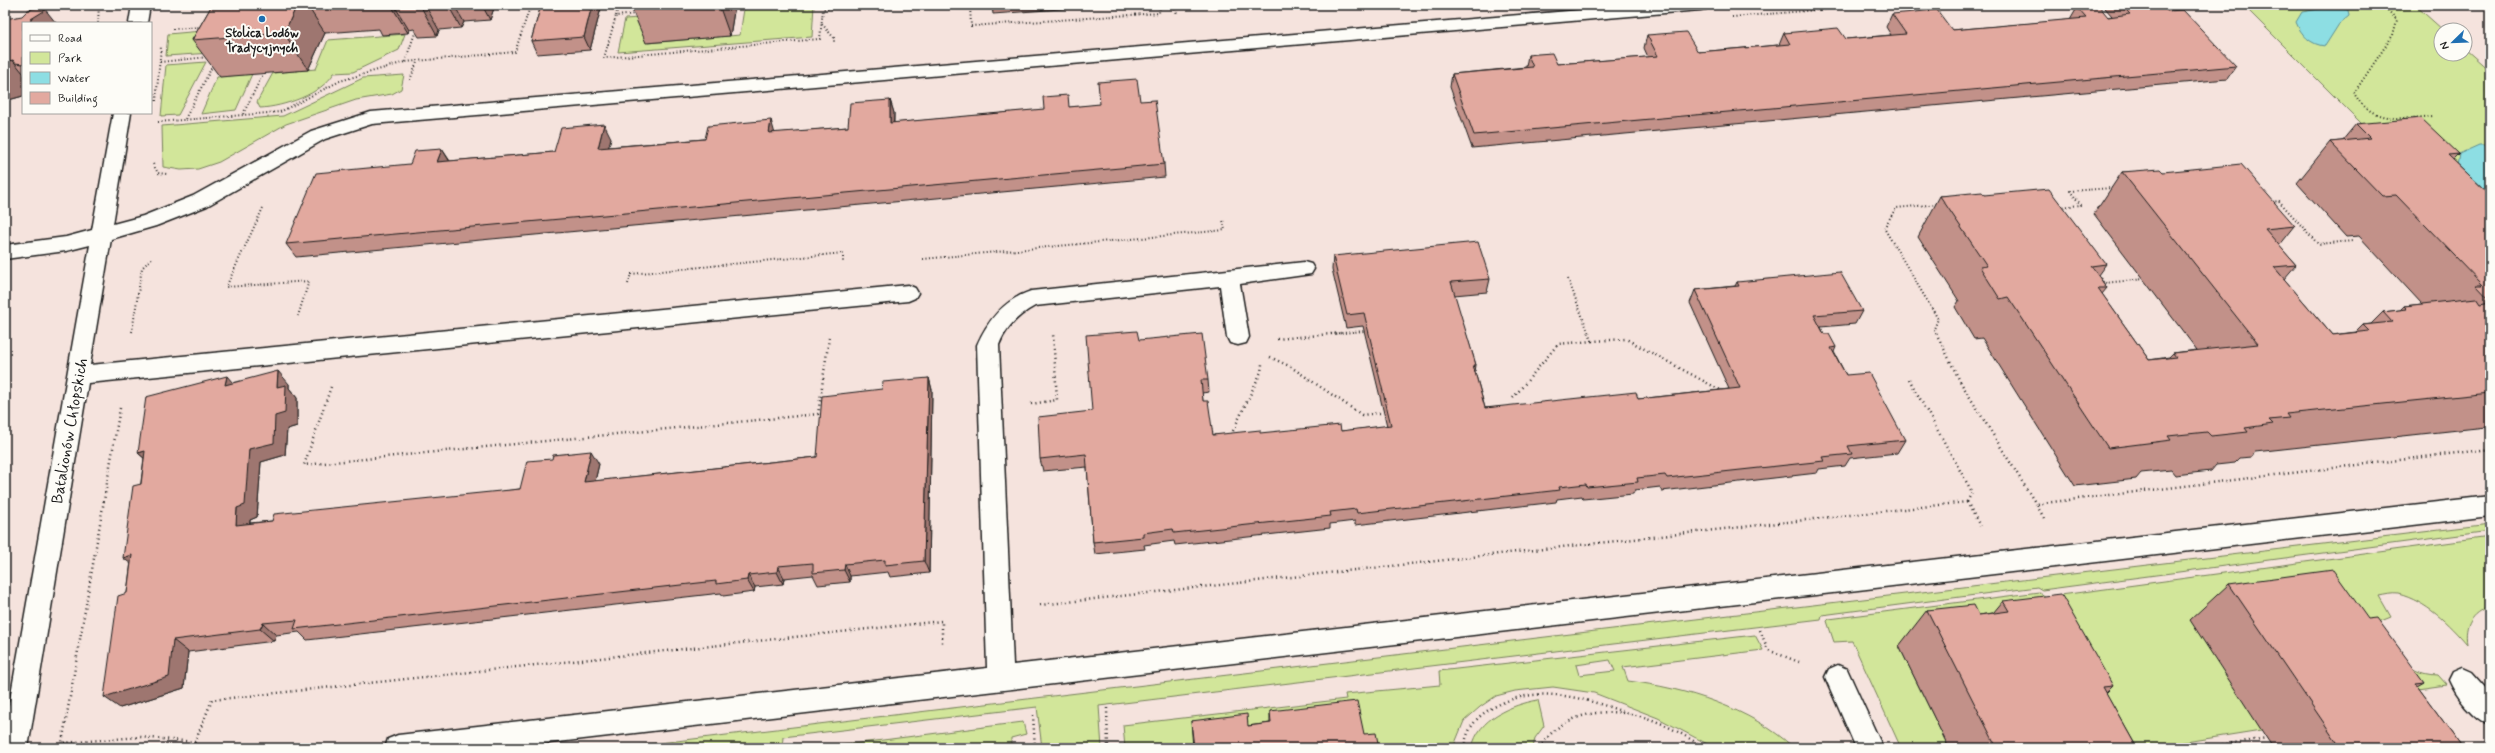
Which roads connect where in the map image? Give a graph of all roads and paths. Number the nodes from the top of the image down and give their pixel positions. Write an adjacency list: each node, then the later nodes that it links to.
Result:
1 (99, 5): 16 (path)
2 (141, 5): 17 (street)
3 (618, 5): 15 (path)
4 (824, 5): 12 (path)
5 (869, 5): 12 (path)
6 (970, 5): 7 (path)
7 (1160, 5)
8 (1169, 5): 13 (path)
9 (1700, 5): 43 (street)
10 (2383, 5): 32 (path)
11 (550, 8): 24 (path)
12 (823, 8): 18 (path)
13 (1176, 10)
14 (637, 14): 15 (path)
15 (616, 16): 18 (path)
16 (98, 22)
17 (138, 22)
18 (821, 23): 22 (path)
19 (207, 26): 21 (path)
20 (416, 29): 27 (path)
21 (170, 30)
22 (834, 38)
23 (211, 57): 25 (path)
24 (418, 60): 27 (path); 28 (path)
25 (160, 62)
26 (215, 62): 34 (path)
27 (405, 62): 31 (path)
28 (414, 71)
29 (263, 74): 31 (path)
30 (122, 114): 43 (street, Batalionów Chłopskich)
31 (242, 115): 34 (path)
32 (2379, 115): 33 (path); 35 (path)
33 (2433, 116)
34 (184, 120): 36 (path)
35 (2382, 121)
36 (153, 122)
37 (2115, 188): 41 (path)
38 (2271, 202): 44 (path)
39 (1942, 204): 76 (path)
40 (264, 205): 56 (path)
41 (2052, 207)
42 (1223, 220): 47 (path)
43 (103, 235): 45 (street); 66 (street, Batalionów Chłopskich)
44 (2353, 241)
45 (5, 252)
46 (155, 255): 65 (path)
47 (922, 259)
48 (843, 266): 54 (path)
49 (1304, 269): 51 (street)
50 (2094, 271): 52 (path)
51 (1229, 277): 60 (street); 85 (street)
52 (2144, 279)
53 (1568, 280): 62 (path)
54 (628, 285)
55 (908, 293): 65 (street)
56 (305, 317)
57 (1053, 328): 71 (path)
58 (1364, 332): 61 (path)
59 (837, 337): 68 (path)
60 (1238, 337)
61 (1270, 340)
62 (1592, 341): 69 (path); 70 (path)
63 (1264, 354): 72 (path)
64 (1263, 360): 73 (path)
65 (126, 370): 66 (street); 91 (path)
66 (79, 375): 92 (street, Batalionów Chłopskich)
67 (1910, 379): 75 (path)
68 (332, 384)
69 (1729, 395)
70 (1513, 398)
71 (1031, 411)
72 (1380, 413)
73 (1229, 439)
74 (2490, 449): 76 (path)
75 (1967, 502): 79 (path); 80 (path)
76 (2036, 504): 78 (path)
77 (2490, 506): 85 (street)
78 (2047, 522)
79 (1981, 528)
80 (1040, 605)
81 (1760, 630): 82 (path)
82 (1768, 650)
83 (941, 653): 91 (path)
84 (1838, 677): 99 (street)
85 (1000, 679): 94 (street)
86 (2462, 680): 87 (street)
87 (2490, 713)
88 (1630, 714): 96 (path); 97 (path); 98 (path)
89 (1034, 734): 95 (path)
90 (2267, 738): 100 (path)
91 (62, 744): 93 (path)
92 (15, 748)
93 (62, 748)
94 (398, 748)
95 (1035, 748)
96 (1464, 748)
97 (1540, 748)
98 (1705, 748)
99 (1870, 748)
100 (2200, 748)

